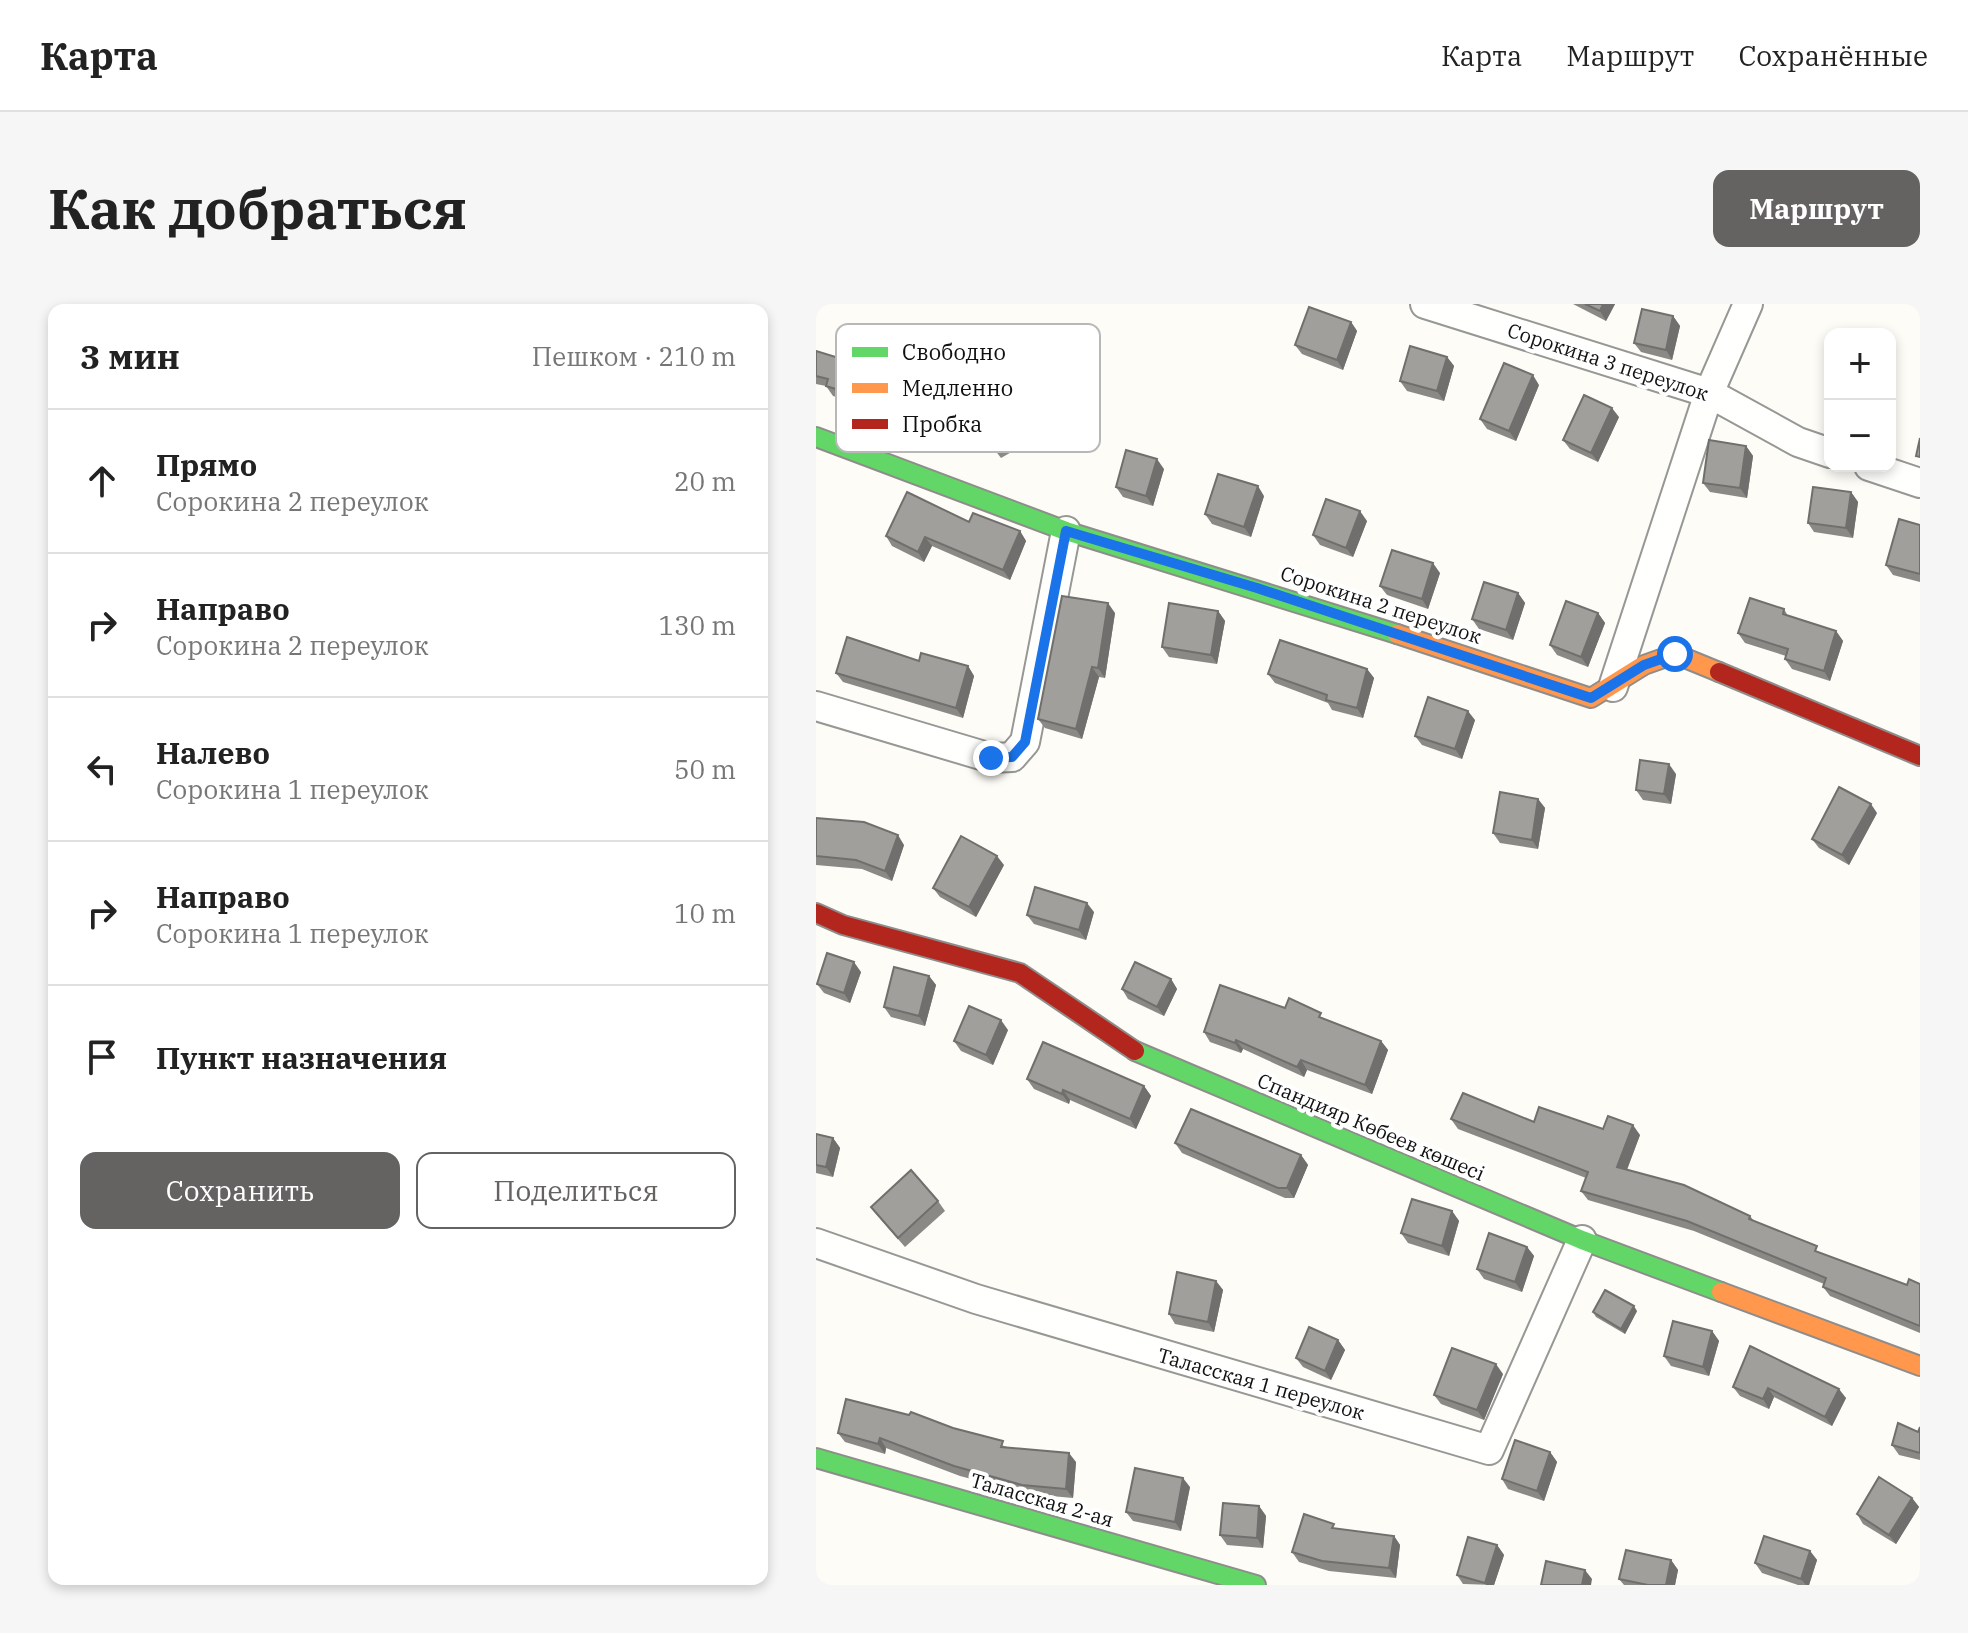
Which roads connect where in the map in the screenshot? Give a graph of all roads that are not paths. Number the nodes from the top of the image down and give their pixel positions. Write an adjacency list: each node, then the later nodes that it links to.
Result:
1 (1425, 304): 3 (street, Сорокина 3 переулок)
2 (1748, 304): 3 (street)
3 (1709, 393): 6 (street, Сорокина 3 переулок); 11 (street)
4 (816, 437): 5 (street, Сорокина 2 переулок)
5 (836, 445)
6 (1824, 451)
7 (856, 452): 10 (street, Сорокина 2 переулок)
8 (1887, 472): 9 (street)
9 (1920, 483)
10 (1066, 531): 11 (street, Сорокина 2 переулок); 12 (street)
11 (1613, 687): 13 (street, Сорокина 2 переулок)
12 (816, 706)
13 (1920, 756)
14 (816, 913): 15 (street, Спандияр Көбеев көшесі)
15 (1582, 1240): 16 (street, Таласская 1 переулок); 17 (street, Спандияр Көбеев көшесі)
16 (816, 1243)
17 (1920, 1366)
18 (816, 1458): 19 (street, Таласская 2-ая)
19 (1256, 1585)

